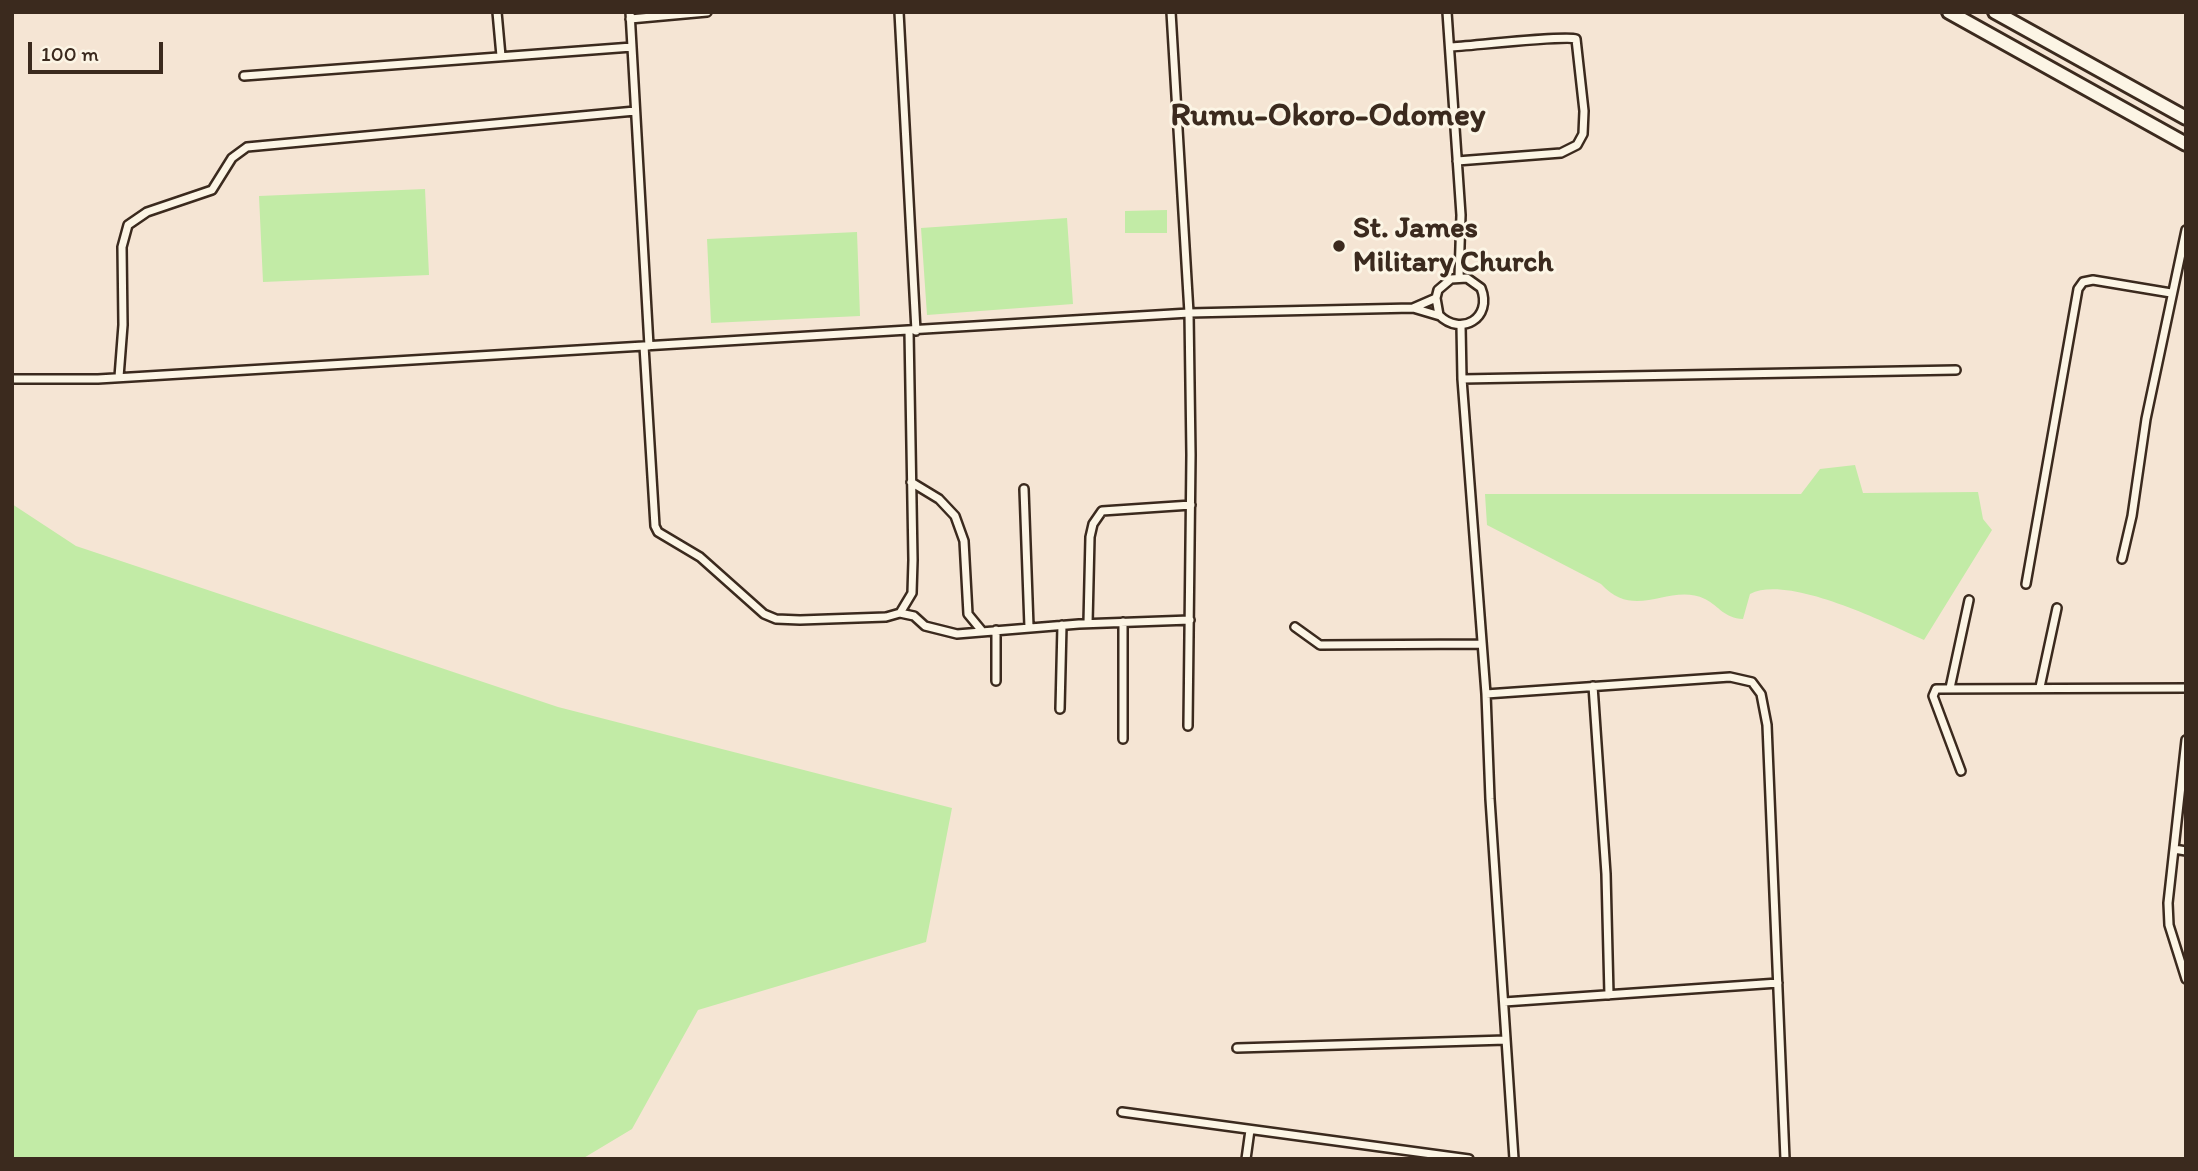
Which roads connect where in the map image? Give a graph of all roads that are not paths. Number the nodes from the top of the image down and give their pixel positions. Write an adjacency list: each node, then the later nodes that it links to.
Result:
1 (497, 12): 11 (street)
2 (707, 12): 8 (street)
3 (899, 12): 25 (street)
4 (1171, 12): 22 (street)
5 (1447, 12): 10 (street)
6 (1949, 12): 15 (main road)
7 (1995, 12): 14 (main road)
8 (630, 15): 9 (street)
9 (632, 47): 11 (street); 13 (street)
10 (1450, 47): 16 (street); 16 (street)
11 (501, 56): 12 (street)
12 (244, 76)
13 (635, 111): 26 (street); 28 (street)
14 (2186, 118)
15 (2186, 144)
16 (1457, 161): 18 (street)
17 (2186, 230): 19 (street)
18 (1459, 277): 20 (street); 24 (street)
19 (2171, 293): 34 (street); 35 (street)
20 (1436, 298): 21 (street); 23 (street)
21 (1413, 308): 22 (street); 23 (street)
22 (1189, 313): 25 (street); 33 (street)
23 (1440, 316): 24 (street)
24 (1461, 326): 30 (street)
25 (913, 331): 26 (street); 31 (street)
26 (646, 346): 28 (street); 38 (street)
27 (1956, 370): 30 (street)
28 (119, 377): 29 (street)
29 (12, 379)
30 (1462, 379): 47 (street)
31 (911, 482): 38 (street); 46 (street)
32 (1024, 489): 43 (street)
33 (1191, 505): 39 (street); 41 (street)
34 (2122, 559)
35 (2026, 584)
36 (1969, 600): 51 (street)
37 (2057, 608): 50 (street)
38 (900, 613): 46 (street)
39 (1190, 620): 40 (street); 55 (street)
40 (1124, 622): 41 (street); 56 (street)
41 (1088, 623): 42 (street)
42 (1062, 625): 43 (street); 54 (street)
43 (1029, 627): 45 (street)
44 (1295, 627): 47 (street)
45 (996, 630): 46 (street); 48 (street)
46 (982, 631)
47 (1481, 644): 53 (street)
48 (996, 681)
49 (1593, 686): 53 (street); 62 (street); 63 (street)
50 (2040, 687): 51 (street); 52 (street)
51 (1950, 688): 58 (street)
52 (2186, 688)
53 (1486, 694): 64 (street)
54 (1060, 709)
55 (1188, 726)
56 (1123, 739)
57 (2186, 740): 59 (street)
58 (1961, 771)
59 (2174, 849): 60 (street); 61 (street)
60 (2186, 851)
61 (2186, 979)
62 (1778, 983): 63 (street); 72 (street)
63 (1609, 995): 64 (street)
64 (1504, 1002): 65 (street)
65 (1506, 1040): 66 (street); 71 (street)
66 (1237, 1048)
67 (1122, 1112): 68 (street)
68 (1250, 1130): 69 (street); 70 (street)
69 (1246, 1159)
70 (1469, 1159)
71 (1514, 1159)
72 (1784, 1159)

